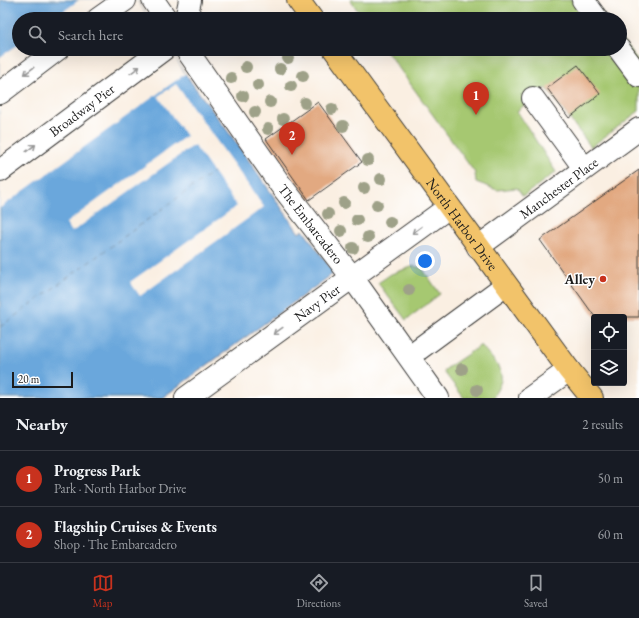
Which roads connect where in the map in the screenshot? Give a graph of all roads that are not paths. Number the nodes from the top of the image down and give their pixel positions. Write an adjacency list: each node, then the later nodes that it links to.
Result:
1 (125, 0): 6 (street)
2 (154, 0): 7 (street)
3 (190, 0): 8 (street)
4 (298, 0): 9 (main road)
5 (583, 0): 10 (street)
6 (108, 12)
7 (162, 12)
8 (187, 12)
9 (307, 12)
10 (592, 12)
11 (49, 56): 17 (street, one-way to 17)
12 (155, 56): 21 (street, Broadway Pier, one-way to 12)
13 (191, 56): 24 (street, The Embarcadero)
14 (339, 56): 22 (main road, North Harbor Drive)
15 (624, 56): 16 (street)
16 (639, 76)
17 (0, 93)
18 (533, 98): 20 (street)
19 (639, 129): 20 (street, Manchester Place)
20 (584, 168): 23 (street, Manchester Place)
21 (0, 171)
22 (449, 207): 23 (main road, North Harbor Drive); 24 (street, Navy Pier, one-way to 24)
23 (478, 247): 25 (main road, North Harbor Drive)
24 (352, 277): 28 (street, Navy Pier, one-way to 28); 29 (street, The Embarcadero)
25 (506, 285): 26 (street); 27 (main road, North Harbor Drive)
26 (419, 349)
27 (568, 370): 30 (street); 31 (main road, North Harbor Drive)
28 (186, 398)
29 (438, 398)
30 (530, 398)
31 (592, 398)

